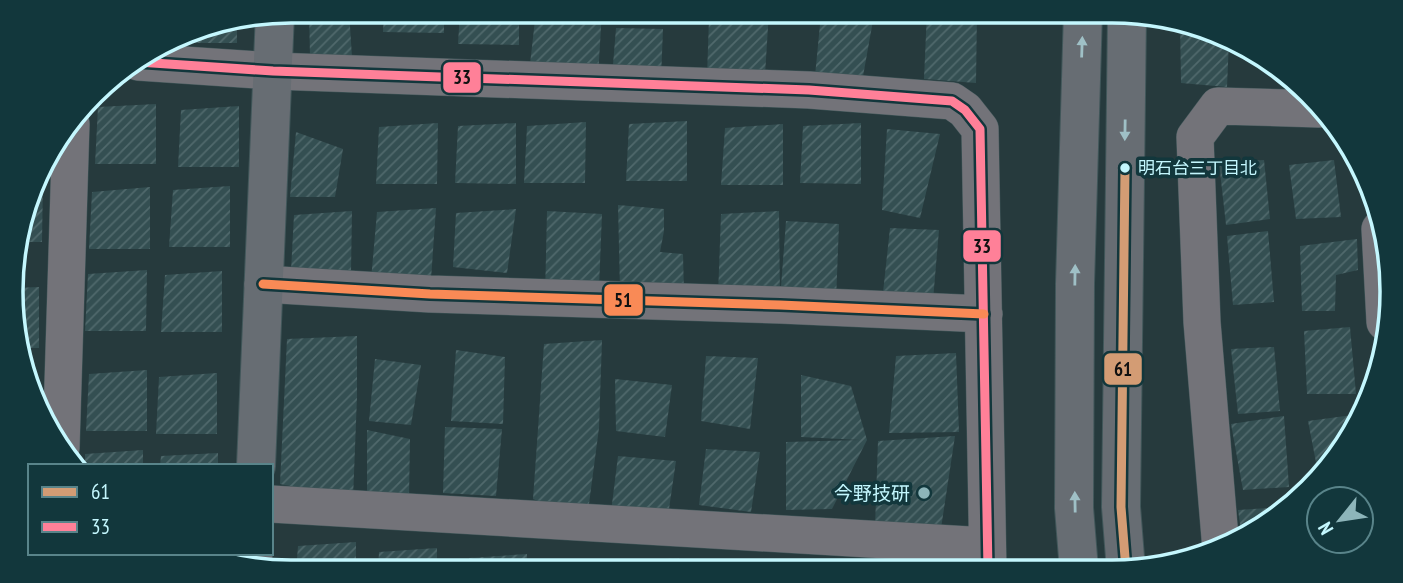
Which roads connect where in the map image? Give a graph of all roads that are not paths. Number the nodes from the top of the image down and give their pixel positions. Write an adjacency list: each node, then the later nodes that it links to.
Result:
1 (275, 23): 5 (street)
2 (1083, 23): 15 (street, one-way to 2)
3 (1127, 23): 16 (street, one-way to 16)
4 (151, 63): 5 (street)
5 (273, 71): 8 (street); 9 (street)
6 (1309, 109): 13 (street)
7 (71, 138): 10 (street)
8 (263, 284): 9 (street); 11 (street)
9 (984, 314): 14 (street)
10 (62, 430)
11 (257, 464)
12 (273, 504): 14 (street)
13 (1220, 537)
14 (987, 558)
15 (1078, 560)
16 (1125, 560)

